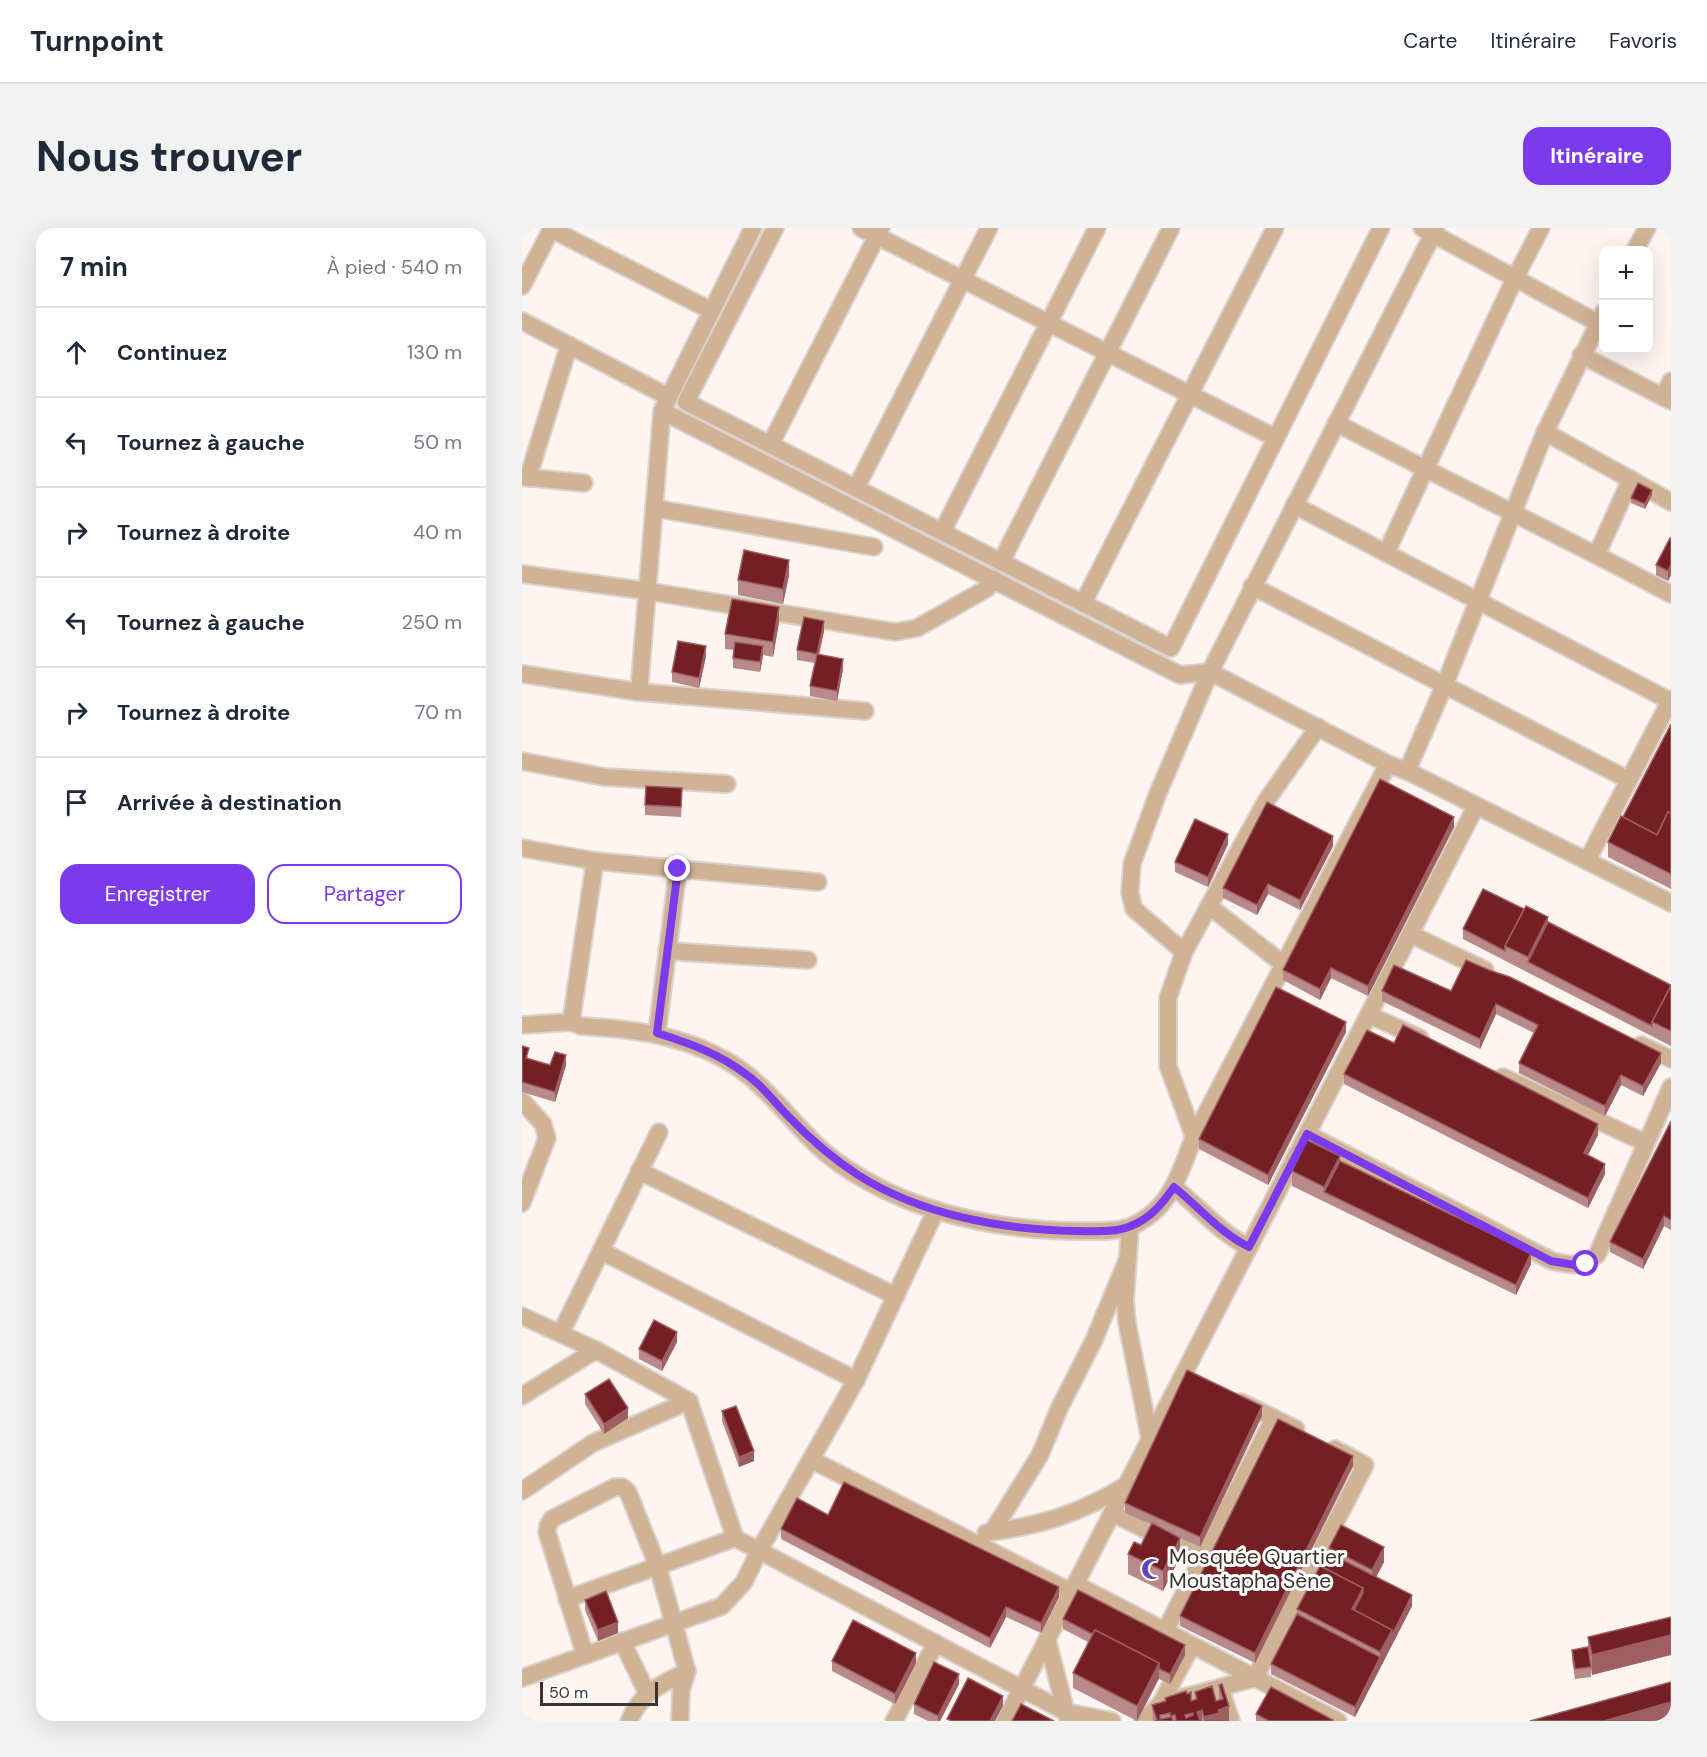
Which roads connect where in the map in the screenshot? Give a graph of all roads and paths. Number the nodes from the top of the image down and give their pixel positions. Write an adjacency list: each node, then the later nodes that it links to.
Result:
1 (552, 228): 17 (street); 18 (street)
2 (753, 228): 18 (street)
3 (775, 228): 33 (street)
4 (861, 228): 13 (street)
5 (989, 228): 16 (street)
6 (1097, 228): 22 (street)
7 (1171, 228): 24 (street)
8 (1275, 228): 27 (street)
9 (1542, 228): 15 (street)
10 (1647, 228): 14 (street)
11 (1375, 230): 32 (street)
12 (1430, 230): 15 (street); 30 (street)
13 (879, 232): 16 (street); 33 (street)
14 (1637, 246)
15 (1515, 278): 19 (street); 34 (street)
16 (963, 279): 22 (street); 38 (street)
17 (522, 286)
18 (712, 311): 29 (street)
19 (1599, 316)
20 (522, 321): 23 (street)
21 (1599, 321): 25 (street)
22 (1048, 323): 24 (street); 43 (street)
23 (568, 345): 29 (street); 35 (street)
24 (1107, 353): 27 (street); 47 (street)
25 (1581, 356): 28 (street); 31 (street)
26 (1671, 381): 28 (street)
27 (1190, 395): 32 (street); 54 (street)
28 (1667, 399)
29 (665, 404): 41 (street); 49 (street)
30 (1336, 423): 34 (street); 40 (street)
31 (1545, 432): 36 (street); 42 (street)
32 (1276, 438): 54 (street)
33 (771, 445): 38 (street)
34 (1425, 470): 42 (street); 45 (street)
35 (525, 477): 37 (street)
36 (1631, 479): 39 (street); 46 (street)
37 (584, 483)
38 (856, 488): 43 (street)
39 (1671, 502)
40 (1294, 505): 45 (street); 50 (street)
41 (654, 508): 44 (street); 51 (street)
42 (1513, 511): 46 (street); 53 (street)
43 (942, 532): 47 (street)
44 (874, 547)
45 (1386, 553): 53 (street)
46 (1597, 554): 52 (street)
47 (1000, 562): 54 (street)
48 (522, 574): 51 (street)
49 (994, 579): 51 (street); 55 (street)
50 (1252, 586): 55 (street); 57 (street)
51 (647, 591): 58 (street)
52 (1671, 594)
53 (1478, 601): 57 (street); 59 (street)
54 (1083, 603)
55 (1210, 672): 61 (street); 77 (street)
56 (522, 674): 58 (street)
57 (1445, 684): 64 (street); 65 (street)
58 (639, 692): 60 (street)
59 (1671, 700): 65 (street)
60 (866, 711)
61 (1318, 727): 63 (street); 74 (street)
62 (522, 761): 66 (street)
63 (1388, 764): 64 (street); 79 (street)
64 (1407, 771): 67 (street)
65 (1629, 780): 70 (street)
66 (727, 784)
67 (1476, 806): 70 (street); 75 (street)
68 (522, 848): 69 (street)
69 (595, 861): 71 (street); 82 (street)
70 (1587, 861): 73 (street)
71 (678, 869): 72 (street); 76 (street)
72 (818, 882)
73 (1671, 903)
74 (1209, 906): 77 (street); 79 (street)
75 (1410, 934): 80 (street); 81 (street)
76 (668, 951): 78 (street); 86 (street)
77 (1184, 952): 95 (street)
78 (808, 960)
79 (1283, 964): 95 (street)
80 (1504, 979)
81 (1369, 1015): 85 (street); 88 (street)
82 (571, 1022): 84 (street); 86 (street)
83 (1340, 1023): 85 (street)
84 (522, 1024)
85 (1360, 1032): 94 (street)
86 (657, 1033): 100 (street)
87 (1629, 1039): 89 (street)
88 (1433, 1044)
89 (1671, 1059)
90 (1486, 1069): 96 (street)
91 (1671, 1087): 96 (street)
92 (522, 1101): 99 (street)
93 (659, 1132): 97 (street)
94 (1307, 1134): 96 (street); 102 (street)
95 (1194, 1137): 98 (street)
96 (1646, 1143)
97 (639, 1171): 103 (street); 105 (street)
98 (1174, 1187): 101 (street); 102 (street)
99 (522, 1203)
100 (936, 1210): 101 (street); 105 (street)
101 (1130, 1227): 104 (street)
102 (1249, 1247): 114 (street)
103 (601, 1251): 107 (street); 109 (street)
104 (1128, 1258): 114 (street); 119 (street)
105 (896, 1296): 109 (street)
106 (526, 1321): 107 (street)
107 (561, 1333): 108 (street)
108 (596, 1350): 111 (street); 112 (street)
109 (856, 1380): 115 (street)
110 (1224, 1394): 113 (street)
111 (522, 1396)
112 (689, 1401): 117 (street); 121 (street)
113 (1274, 1418): 123 (street); 136 (street)
114 (1150, 1439): 116 (street)
115 (812, 1460): 120 (street); 122 (street)
116 (1126, 1485): 118 (street); 119 (street)
117 (522, 1491)
118 (1112, 1512): 123 (street); 125 (street)
119 (992, 1532): 120 (street)
120 (961, 1536): 125 (street)
121 (735, 1538): 122 (street); 124 (street)
122 (759, 1551): 127 (street); 131 (street)
123 (1203, 1558): 128 (street)
124 (658, 1567): 126 (street); 126 (street); 127 (street)
125 (1073, 1588): 128 (street); 129 (street)
126 (567, 1599): 133 (street)
127 (674, 1623): 130 (street); 134 (street)
128 (1165, 1631): 132 (street)
129 (1047, 1639): 137 (street); 141 (street)
130 (622, 1641): 133 (street); 139 (street)
131 (936, 1643): 137 (street); 144 (street)
132 (1192, 1645): 136 (street); 140 (street)
133 (585, 1655): 135 (street)
134 (687, 1671): 139 (street); 143 (street)
135 (522, 1678)
136 (1255, 1678): 138 (street); 149 (street)
137 (1022, 1688): 141 (street); 145 (street)
138 (1220, 1688): 140 (street); 148 (street)
139 (647, 1693): 142 (street)
140 (1161, 1703): 147 (street)
141 (1067, 1716): 146 (street)
142 (629, 1721)
143 (680, 1721)
144 (896, 1721)
145 (1005, 1721)
146 (1112, 1721)
147 (1143, 1721)
148 (1232, 1721)
149 (1338, 1721)

